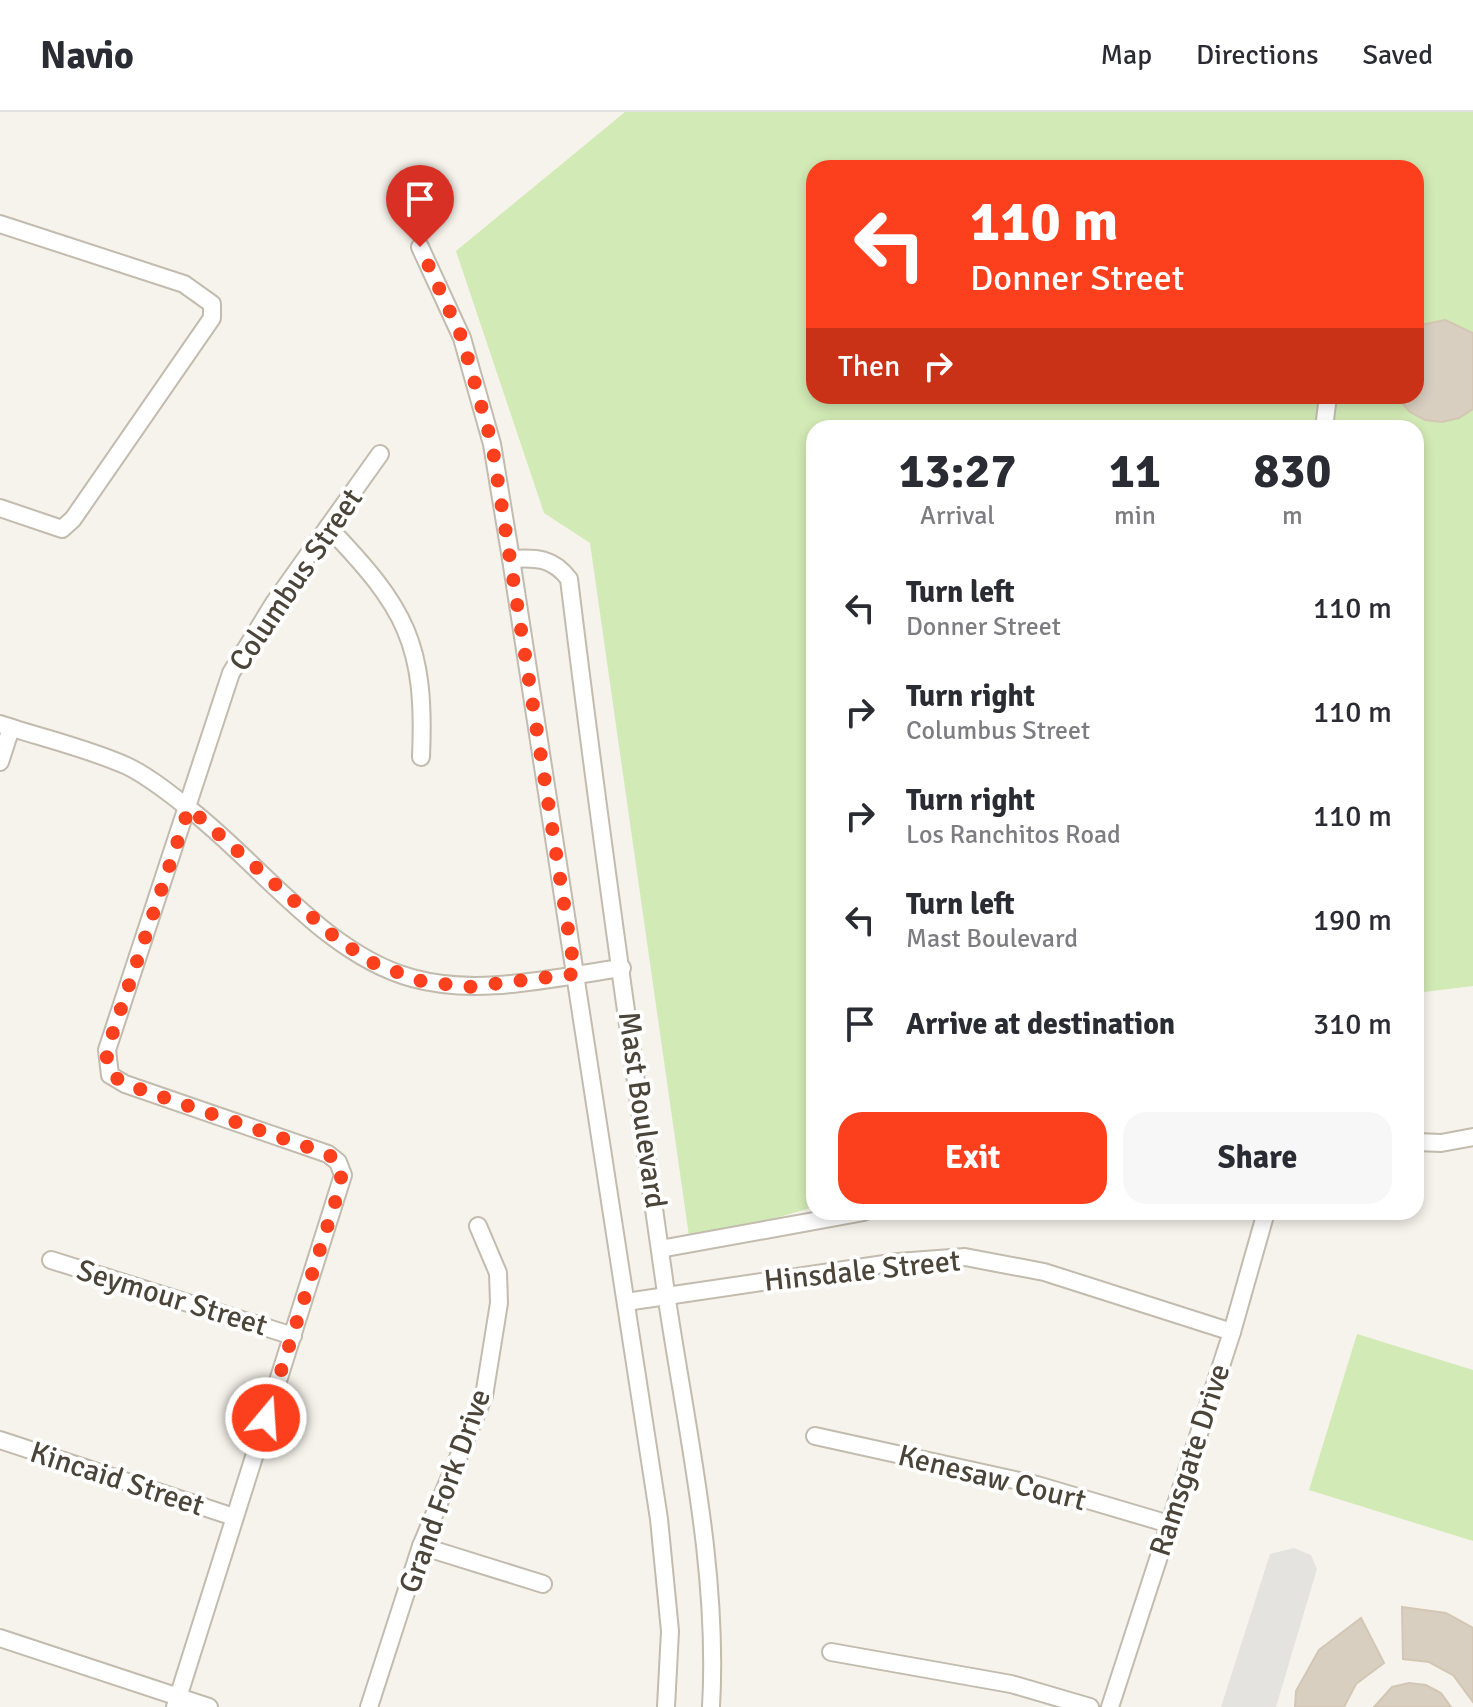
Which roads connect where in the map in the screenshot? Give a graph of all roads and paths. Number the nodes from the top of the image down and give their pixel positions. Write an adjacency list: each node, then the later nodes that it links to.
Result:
1 (0, 224): 4 (street)
2 (420, 247): 6 (street, Mast Boulevard)
3 (380, 454): 5 (street, Columbus Street)
4 (0, 508)
5 (328, 527): 8 (street); 10 (street, Columbus Street)
6 (511, 559): 11 (street, Mast Boulevard); 12 (street, Mast Boulevard)
7 (5, 726): 9 (street); 10 (street)
8 (421, 757)
9 (0, 762)
10 (189, 808): 12 (street); 23 (street, Columbus Street)
11 (622, 968): 12 (street); 18 (street, Mast Boulevard)
12 (575, 974): 21 (street, Mast Boulevard)
13 (1473, 1137): 14 (street)
14 (1424, 1142)
15 (820, 1220): 18 (street)
16 (1264, 1220): 22 (street, Ramsgate Drive)
17 (478, 1226): 28 (street, Grand Fork Drive)
18 (660, 1249): 20 (street, Mast Boulevard)
19 (51, 1260): 23 (street, Seymour Street)
20 (667, 1296): 21 (street, Hinsdale Street); 22 (street, Hinsdale Street); 36 (street, Mast Boulevard)
21 (626, 1302): 35 (street, Mast Boulevard)
22 (1232, 1332): 27 (street, Ramsgate Drive)
23 (293, 1336): 26 (street)
24 (815, 1436): 27 (street, Kenesaw Court)
25 (0, 1440): 26 (street, Kincaid Street)
26 (234, 1517): 32 (street)
27 (1169, 1524): 38 (street, Ramsgate Drive)
28 (421, 1546): 29 (street); 34 (street, Grand Fork Drive)
29 (543, 1584)
30 (0, 1638): 32 (street)
31 (831, 1652): 37 (street)
32 (177, 1702): 33 (street)
33 (209, 1707)
34 (369, 1707)
35 (666, 1707)
36 (711, 1707)
37 (1090, 1707)
38 (1110, 1707)

